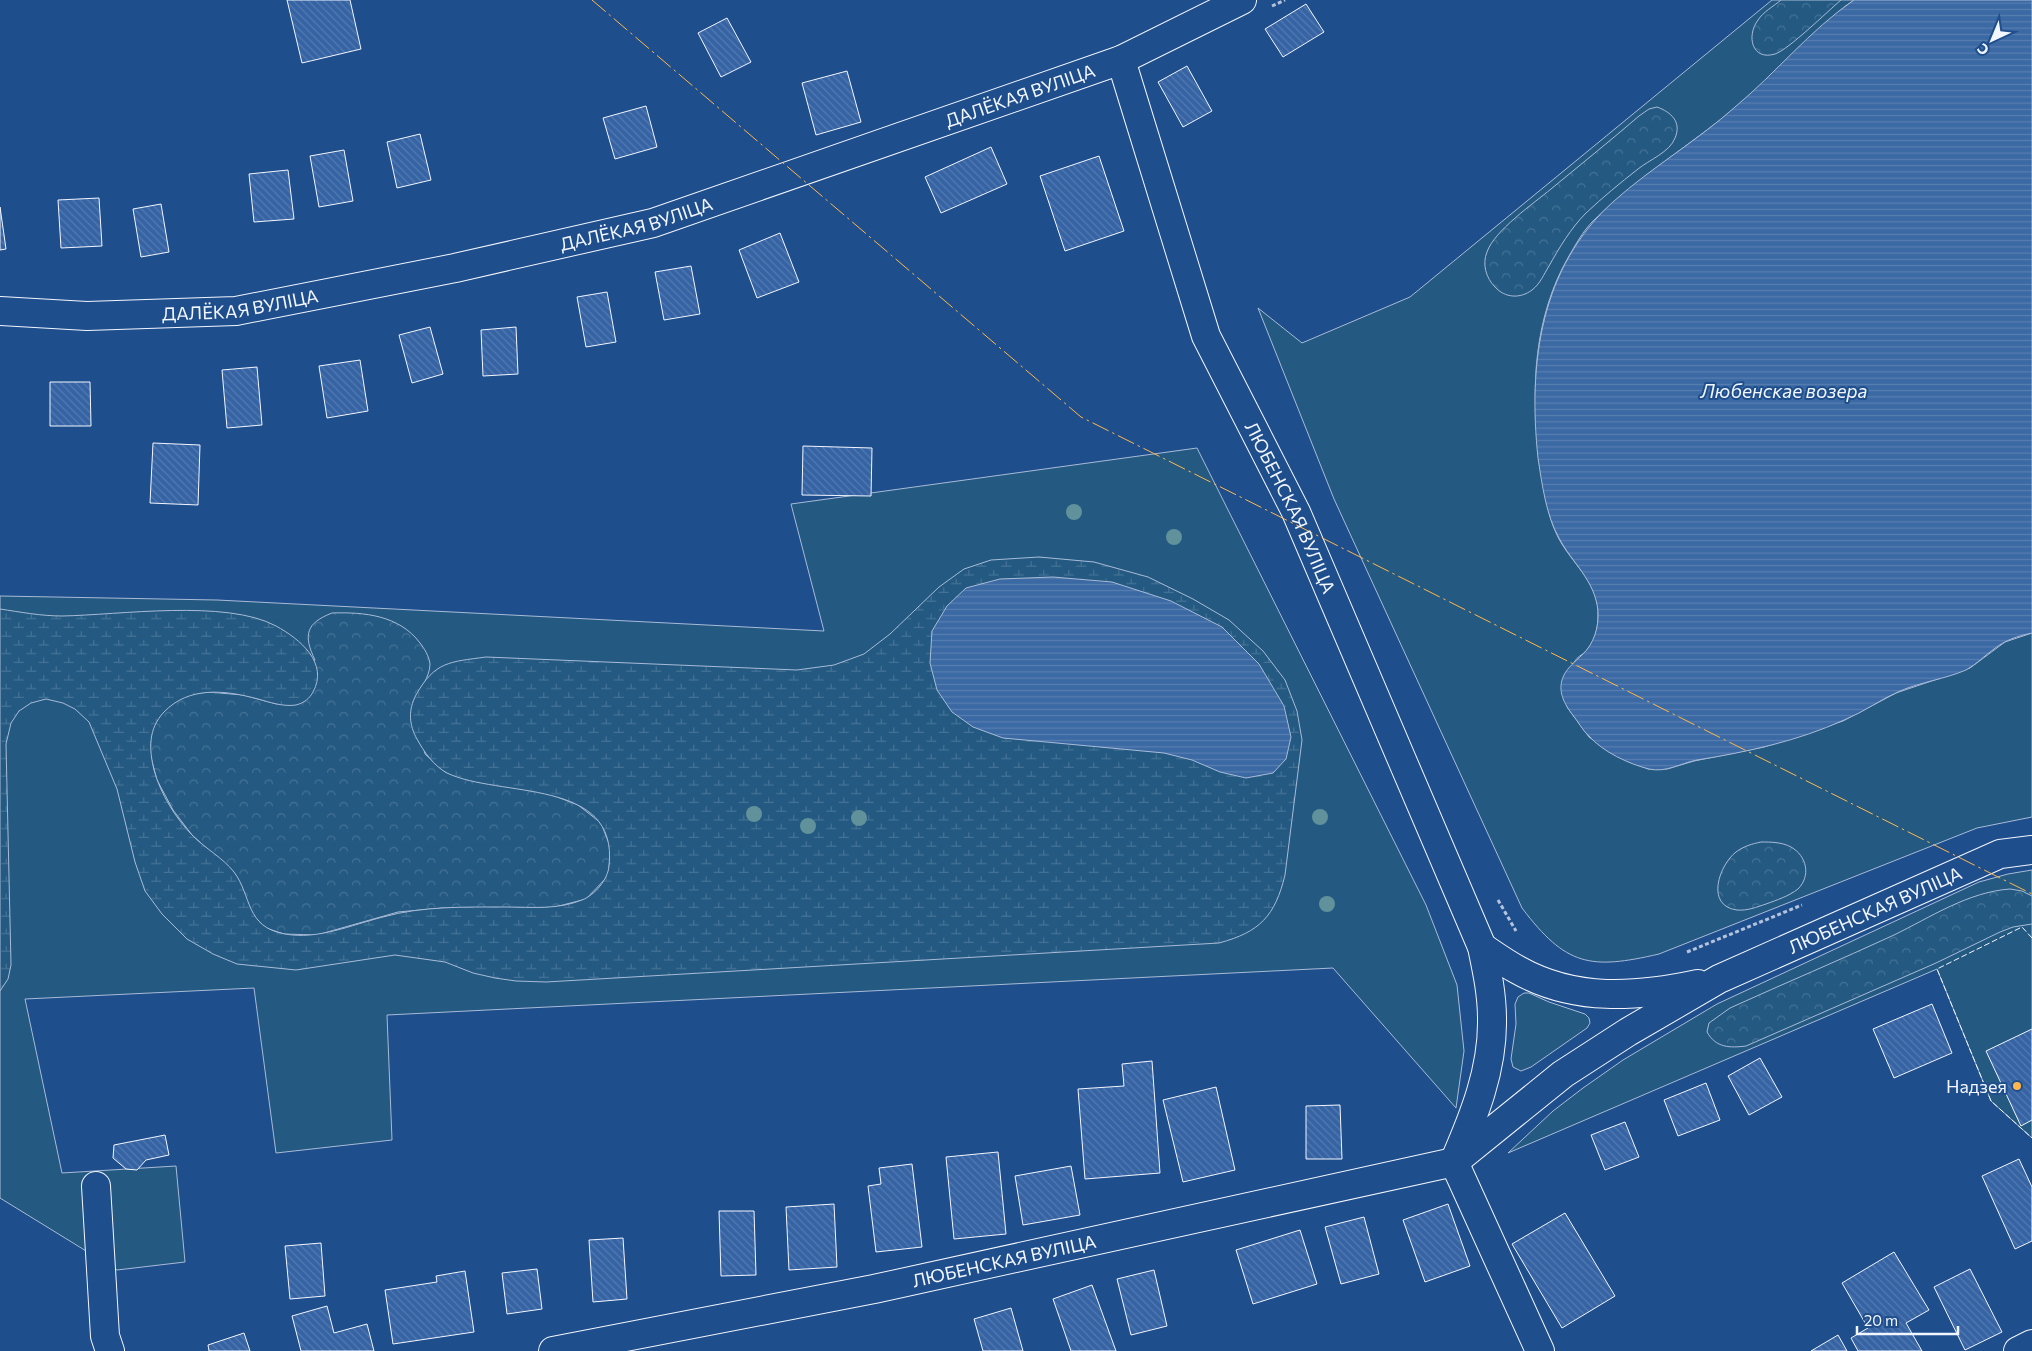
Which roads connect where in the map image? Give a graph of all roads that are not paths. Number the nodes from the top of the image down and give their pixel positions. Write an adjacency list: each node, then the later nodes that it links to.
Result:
1 (1242, 0): 2 (street, ДАЛЁКАЯ ВУЛІЦА)
2 (1121, 60): 3 (street, ДАЛЁКАЯ ВУЛІЦА); 5 (street, ЛЮБЕНСКАЯ ВУЛІЦА)
3 (0, 310)
4 (2032, 850): 6 (street, ЛЮБЕНСКАЯ ВУЛІЦА)
5 (1482, 947): 6 (street, ЛЮБЕНСКАЯ ВУЛІЦА); 7 (street, ЛЮБЕНСКАЯ ВУЛІЦА)
6 (1719, 979): 7 (street, ЛЮБЕНСКАЯ ВУЛІЦА)
7 (1454, 1162): 11 (street, ЛЮБЕНСКАЯ ВУЛІЦА); 12 (street)
8 (96, 1186): 10 (street)
9 (2032, 1344): 13 (street)
10 (110, 1351)
11 (553, 1351)
12 (1540, 1351)
13 (2018, 1351)

